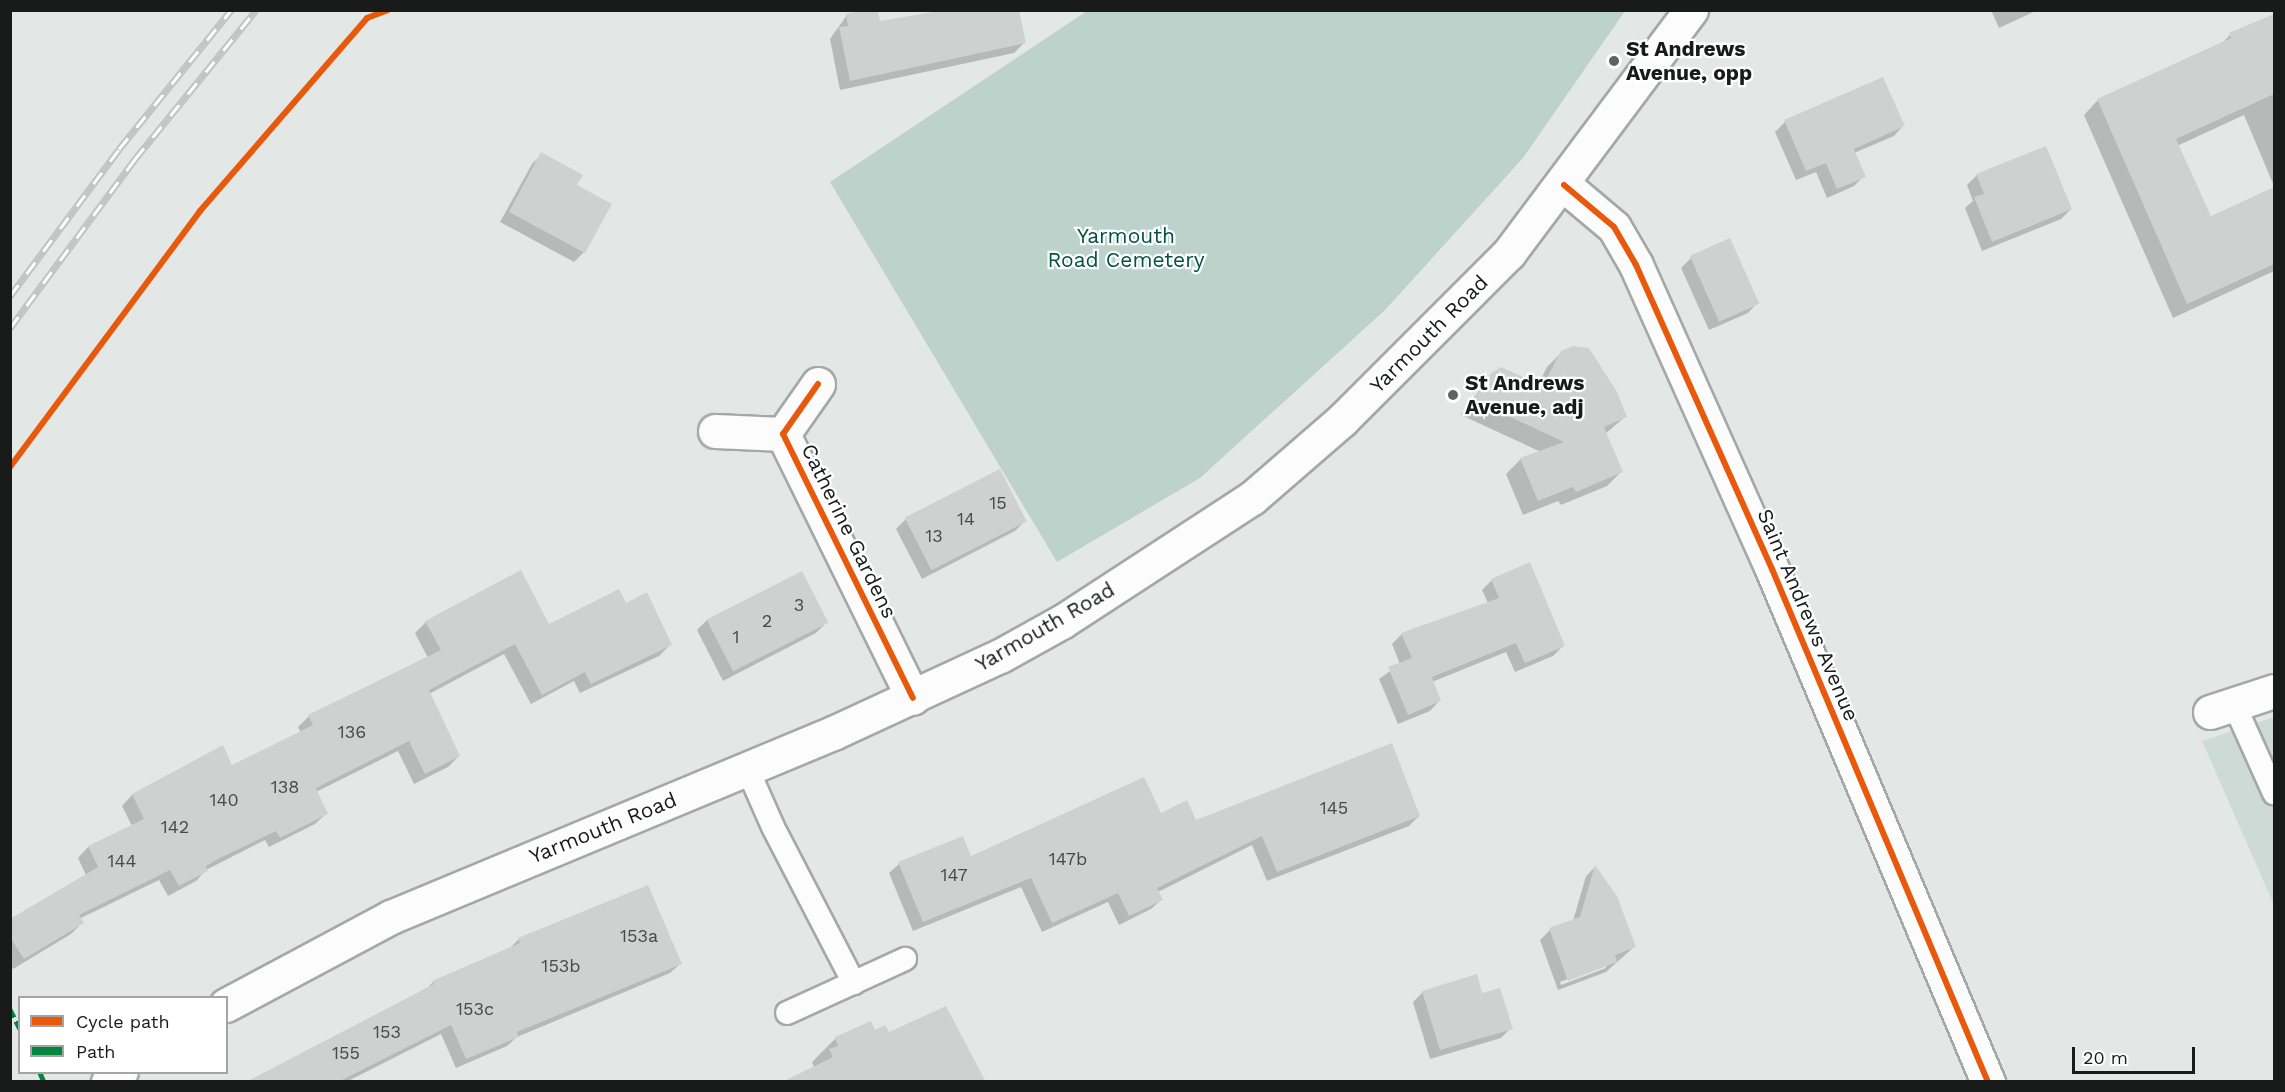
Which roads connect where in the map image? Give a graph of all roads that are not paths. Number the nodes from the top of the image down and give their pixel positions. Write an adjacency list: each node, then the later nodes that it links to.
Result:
1 (1691, 10): 2 (main road, Yarmouth Road)
2 (1564, 185): 7 (main road, Yarmouth Road); 15 (main road, Saint Andrews Avenue)
3 (818, 384): 5 (main road, Catherine Gardens)
4 (715, 431): 5 (main road, Catherine Gardens)
5 (783, 434): 7 (main road, Catherine Gardens)
6 (2274, 691): 8 (main road)
7 (913, 698): 9 (main road, Yarmouth Road)
8 (2222, 708): 10 (lane)
9 (747, 768): 12 (lane); 13 (main road, Yarmouth Road)
10 (2274, 794)
11 (905, 959): 12 (lane)
12 (854, 982): 14 (lane)
13 (228, 1004)
14 (787, 1013)
15 (1988, 1082)

